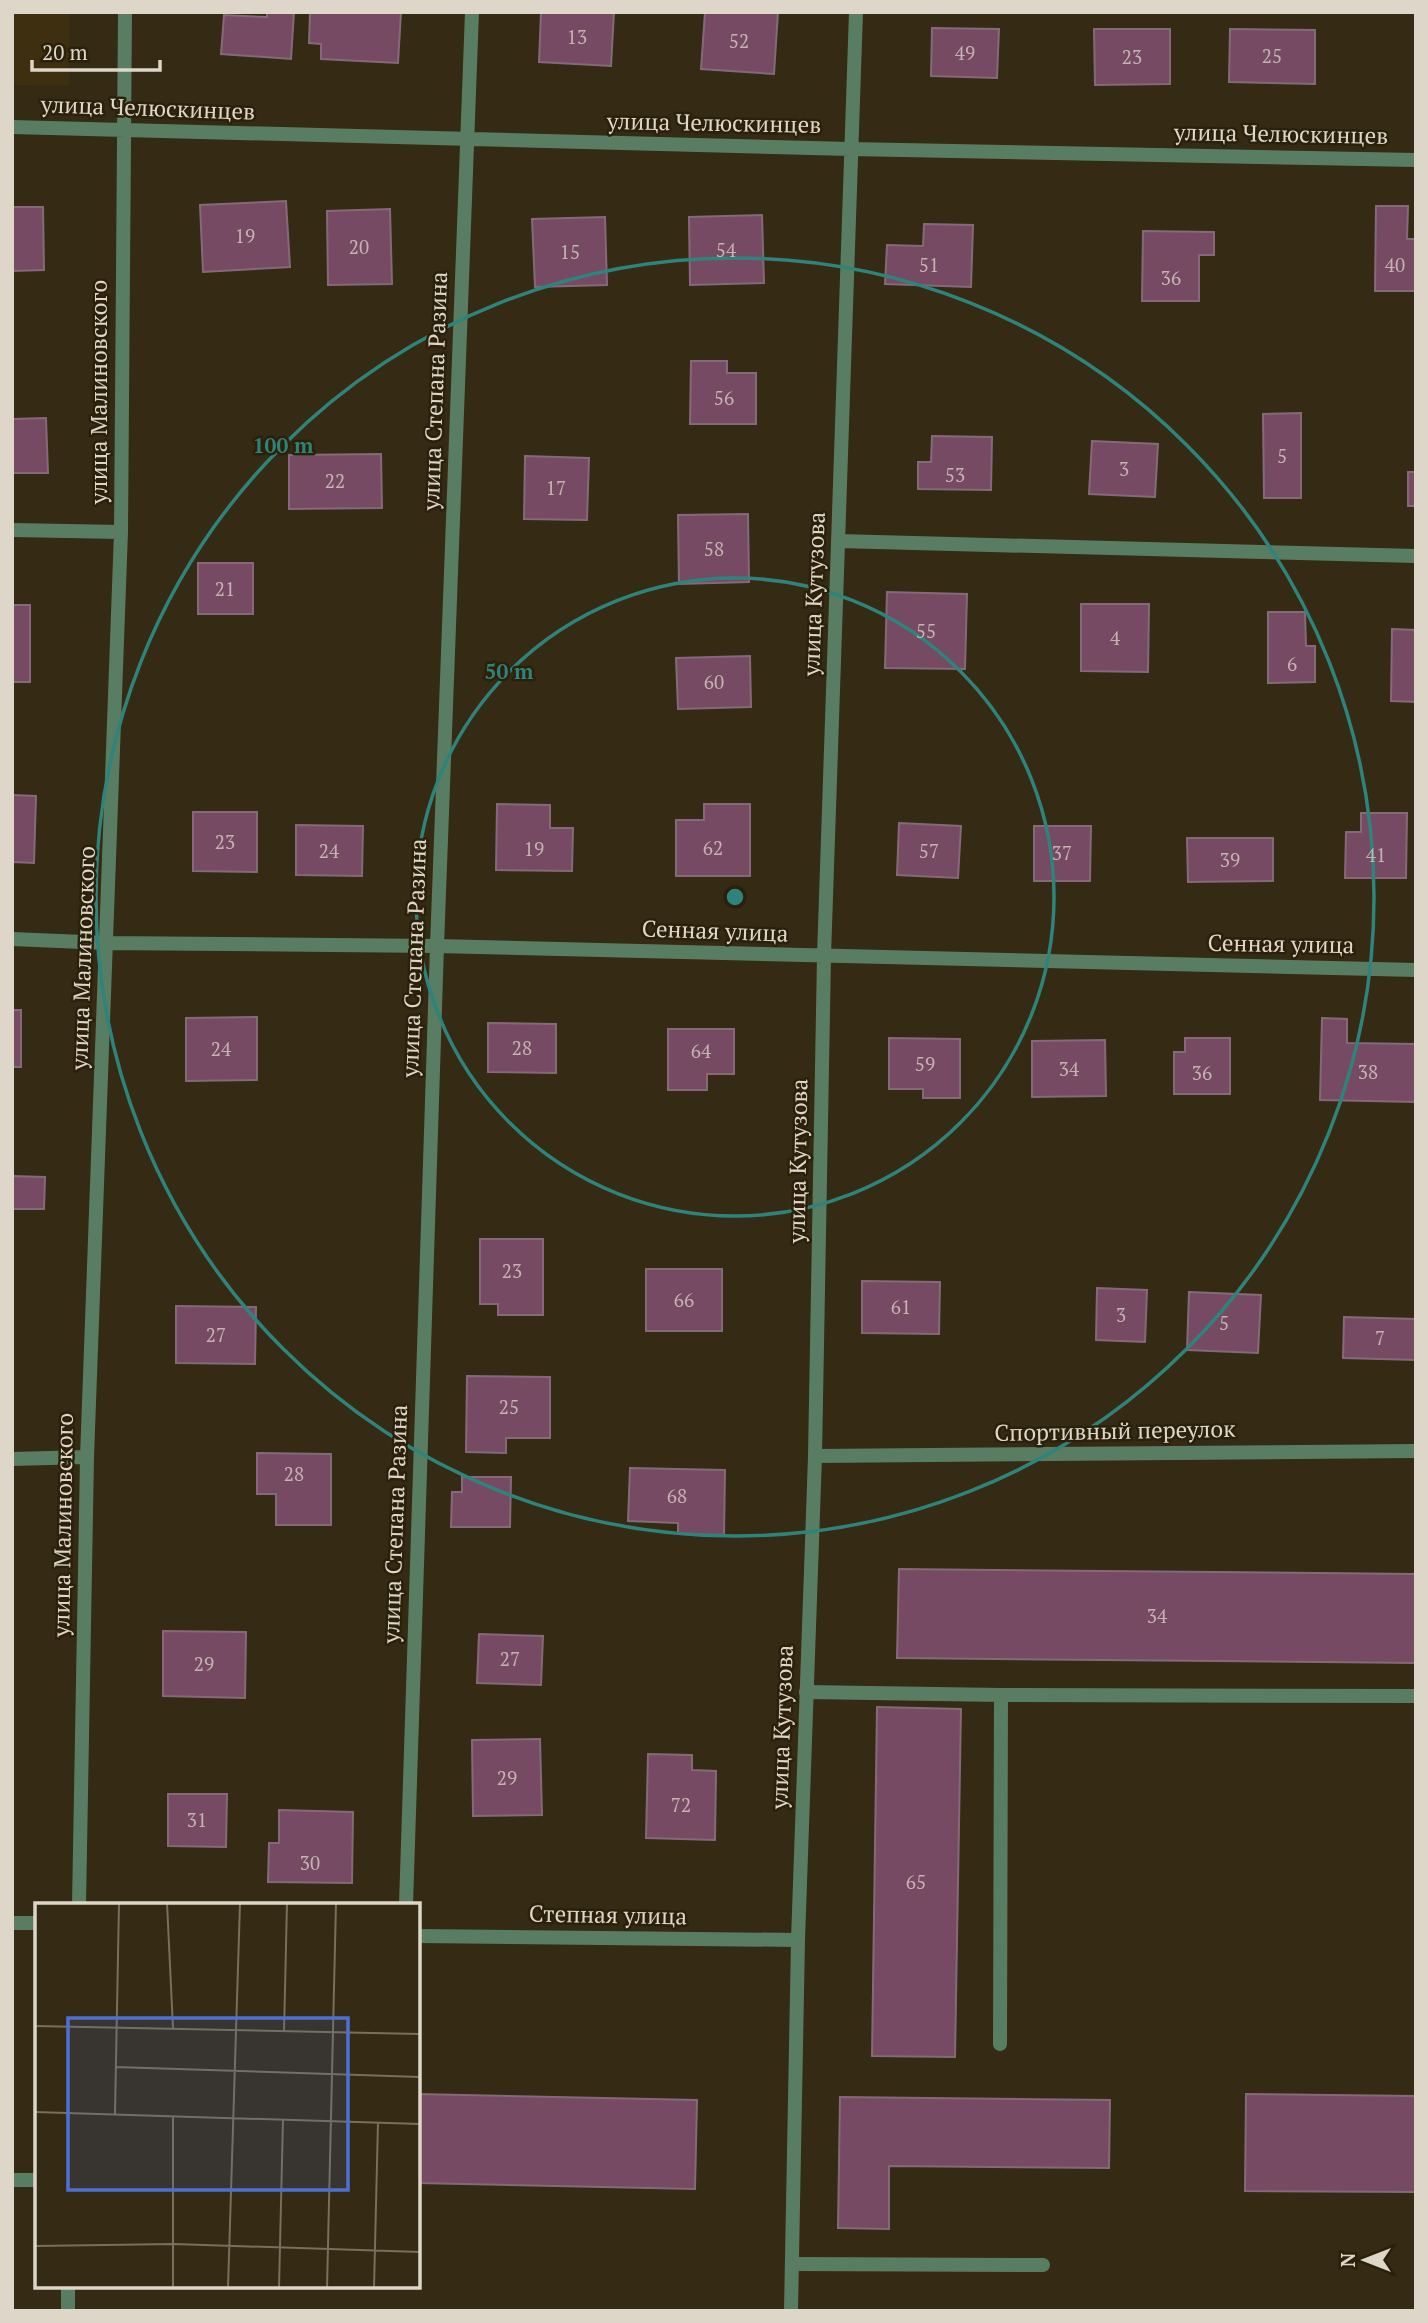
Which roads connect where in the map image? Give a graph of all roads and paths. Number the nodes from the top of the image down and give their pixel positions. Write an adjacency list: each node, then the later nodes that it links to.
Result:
1 (125, 12): 5 (street, улица Малиновского)
2 (472, 12): 6 (street, улица Степана Разина)
3 (856, 12): 7 (street, улица Кутузова)
4 (12, 127): 5 (street, улица Челюскинцев)
5 (122, 130): 6 (street, улица Челюскинцев); 10 (street, улица Малиновского)
6 (467, 140): 7 (street, улица Челюскинцев); 15 (street, улица Степана Разина)
7 (850, 149): 8 (street, улица Челюскинцев); 11 (street, улица Кутузова)
8 (1416, 159)
9 (12, 530): 10 (street)
10 (121, 532): 14 (street, улица Малиновского)
11 (838, 541): 12 (street); 16 (street, улица Кутузова)
12 (1416, 556)
13 (12, 939): 14 (street, Сенная улица)
14 (106, 943): 15 (street, Сенная улица); 20 (street, улица Малиновского)
15 (436, 946): 16 (street, Сенная улица); 26 (street, улица Степана Разина)
16 (824, 956): 17 (street, Сенная улица); 19 (street, улица Кутузова)
17 (1416, 970)
18 (1416, 1451): 19 (street, Спортивный переулок)
19 (816, 1456): 22 (street, улица Кутузова)
20 (87, 1457): 21 (street); 25 (street, улица Малиновского)
21 (12, 1458)
22 (806, 1692): 23 (street); 30 (street, улица Кутузова)
23 (1001, 1695): 24 (street); 31 (street)
24 (1416, 1696)
25 (79, 1903)
26 (406, 1903)
27 (12, 1923): 28 (street)
28 (35, 1923)
29 (420, 1936): 30 (street, Степная улица)
30 (798, 1940): 34 (street, улица Кутузова)
31 (1000, 2044)
32 (12, 2180): 33 (street)
33 (35, 2180)
34 (792, 2264): 35 (street); 38 (street, улица Кутузова)
35 (1043, 2265)
36 (68, 2288): 37 (street)
37 (68, 2311)
38 (791, 2311)

